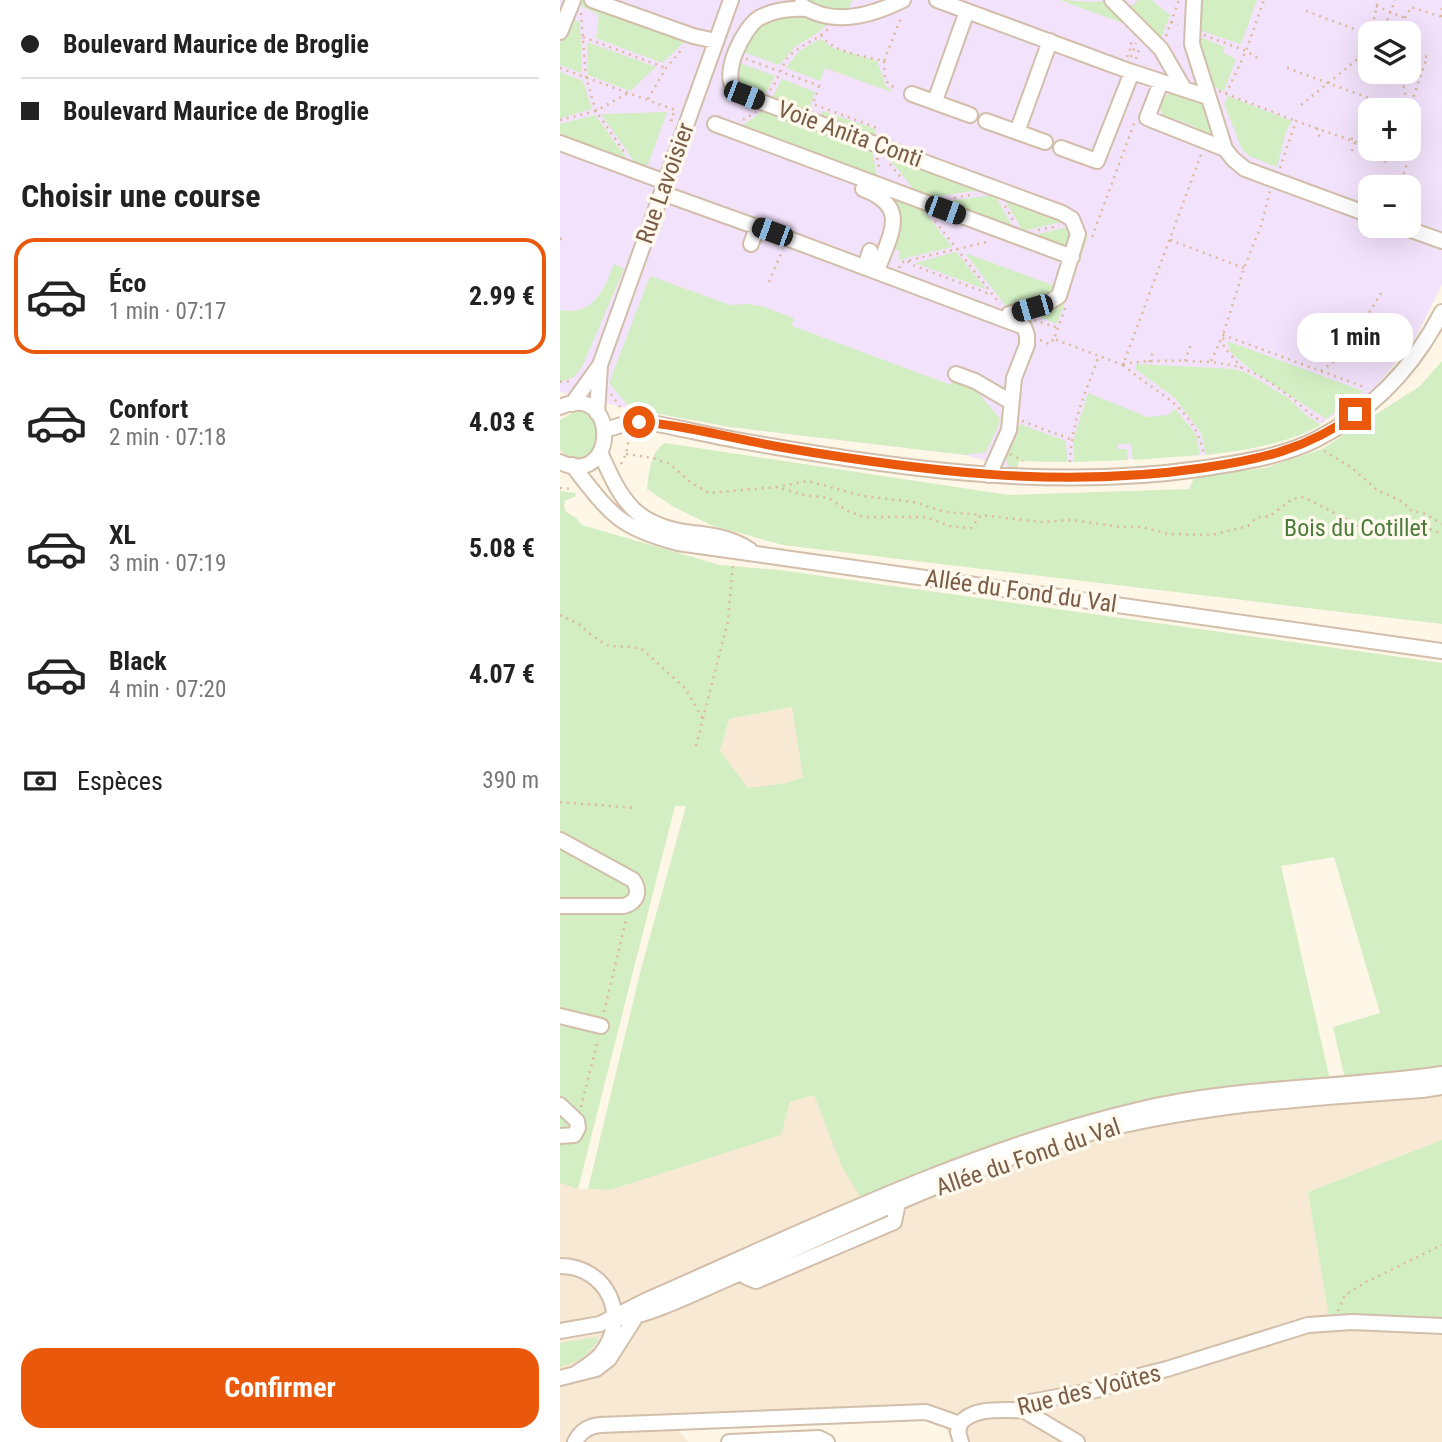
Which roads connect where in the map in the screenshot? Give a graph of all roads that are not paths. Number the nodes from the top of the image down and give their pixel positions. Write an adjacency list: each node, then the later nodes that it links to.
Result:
1 (592, 0): 11 (street)
2 (731, 0): 11 (street, Rue Lavoisier)
3 (937, 0): 9 (street)
4 (1112, 0): 15 (street)
5 (1194, 0): 17 (street)
6 (571, 3): 10 (street)
7 (801, 4): 8 (street, Voie Anita Conti); 35 (street, Voie Anita Conti)
8 (903, 6)
9 (967, 11): 12 (street); 18 (street)
10 (560, 32)
11 (716, 41): 28 (street, Rue Lavoisier)
12 (1050, 41): 13 (street); 22 (street)
13 (1132, 72): 14 (street); 25 (street)
14 (1161, 82): 15 (street); 26 (street)
15 (1184, 89): 17 (street)
16 (912, 94): 18 (street)
17 (1208, 97): 26 (street)
18 (935, 101): 19 (street)
19 (970, 115)
20 (986, 121): 22 (street)
21 (715, 124): 35 (street)
22 (1017, 132): 23 (street)
23 (1045, 142)
24 (560, 143): 28 (street)
25 (1062, 148)
26 (1225, 149): 29 (street)
27 (783, 167): 36 (street)
28 (664, 187): 30 (street); 39 (street, Rue Lavoisier)
29 (1358, 211)
30 (757, 227): 33 (street); 36 (street)
31 (1421, 234): 32 (street)
32 (1442, 241)
33 (751, 244)
34 (870, 251): 36 (street)
35 (1072, 257): 38 (street)
36 (871, 269): 38 (street)
37 (1442, 312): 47 (street)
38 (1004, 313): 41 (street)
39 (600, 365): 42 (street, Rue Lavoisier); 43 (street, Rue Lavoisier)
40 (956, 374): 41 (street)
41 (1011, 402): 47 (street)
42 (566, 405): 43 (street)
43 (597, 413): 44 (street)
44 (606, 430): 45 (street); 47 (street)
45 (598, 455): 46 (street); 48 (street); 49 (street)
46 (566, 464): 48 (street, Allée du Fond du Val)
47 (989, 475)
48 (643, 534): 49 (street, Allée du Fond du Val)
49 (757, 554): 50 (street, Allée du Fond du Val)
50 (1442, 651)
51 (560, 840): 52 (street)
52 (560, 906)
53 (560, 1016): 54 (street)
54 (601, 1026)
55 (1442, 1074): 61 (street)
56 (1442, 1087): 60 (street, Allée du Fond du Val)
57 (560, 1105): 58 (street)
58 (560, 1136)
59 (560, 1266): 61 (street)
60 (637, 1315): 61 (street, Allée du Fond du Val); 64 (street)
61 (616, 1317): 63 (street); 64 (street)
62 (1442, 1326): 66 (street, Rue des Voûtes)
63 (560, 1331)
64 (575, 1374): 65 (street)
65 (560, 1378)
66 (1023, 1410): 67 (street, Rue des Voûtes); 72 (street)
67 (960, 1424): 68 (street); 71 (street)
68 (575, 1442)
69 (729, 1442): 70 (street)
70 (827, 1442)
71 (961, 1442)
72 (1077, 1442)

